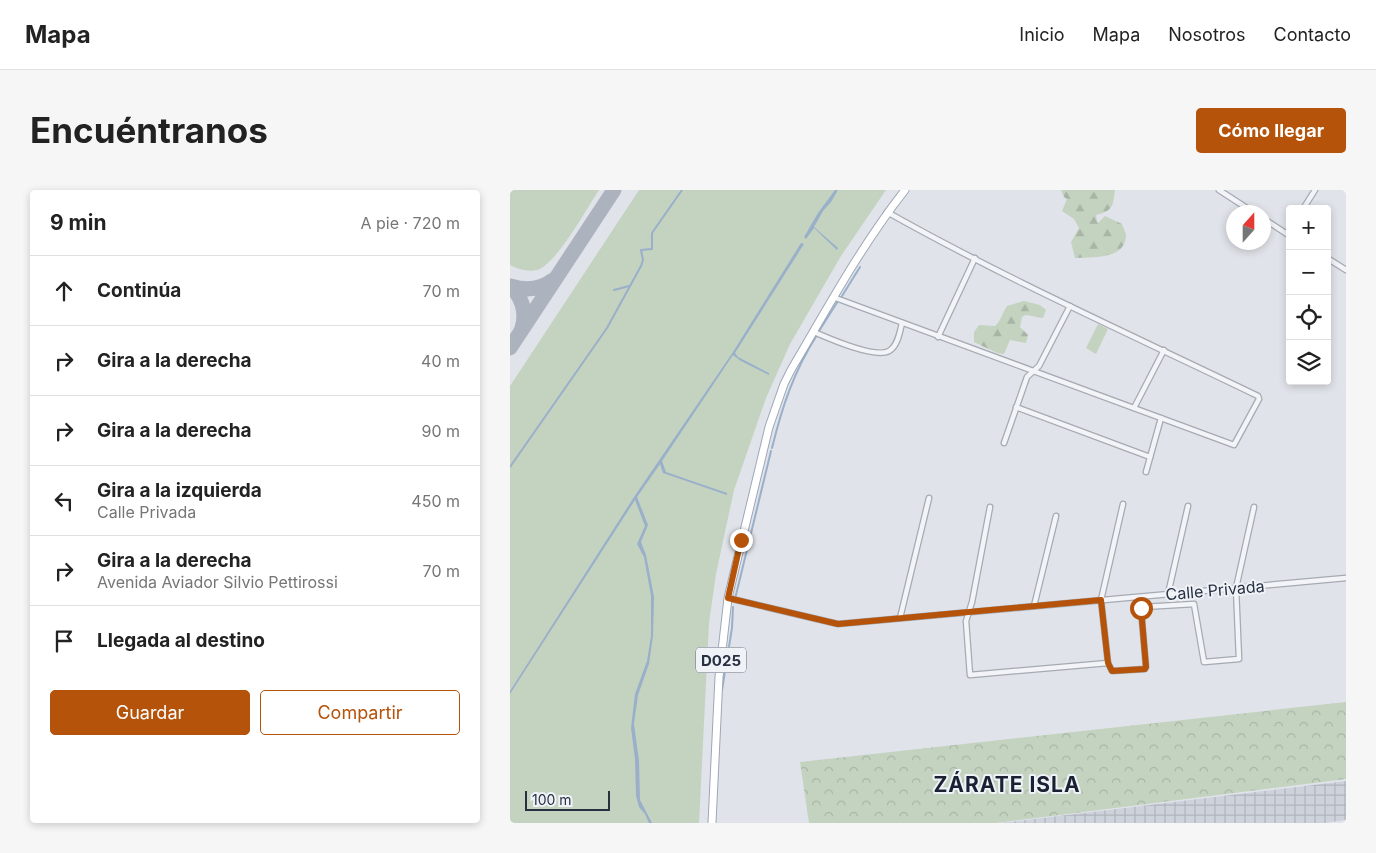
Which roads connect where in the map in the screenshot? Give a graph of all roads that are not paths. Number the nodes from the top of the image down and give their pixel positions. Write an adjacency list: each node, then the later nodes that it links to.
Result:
1 (905, 190): 6 (main road, D025)
2 (1219, 190): 4 (street)
3 (1315, 190): 5 (street)
4 (1243, 205)
5 (1306, 205)
6 (887, 212): 9 (street); 12 (main road, D025)
7 (1271, 224): 8 (street)
8 (1286, 234)
9 (975, 258): 13 (street); 16 (street)
10 (1331, 261): 11 (street)
11 (1346, 270)
12 (833, 297): 14 (street); 15 (main road, D025)
13 (1070, 306): 17 (street); 18 (street)
14 (902, 323): 15 (street); 16 (street)
15 (814, 332): 34 (main road, D025)
16 (938, 337): 18 (street)
17 (1164, 350): 20 (street); 21 (street)
18 (1034, 371): 19 (street); 20 (street)
19 (1016, 407): 22 (street); 23 (street)
20 (1134, 408): 21 (street)
21 (1162, 418): 23 (street)
22 (1004, 443)
23 (1150, 457): 24 (street)
24 (1146, 472)
25 (929, 498): 38 (street)
26 (1123, 504): 35 (street)
27 (1188, 506): 33 (street)
28 (990, 507): 37 (street)
29 (1254, 507): 32 (street)
30 (1056, 516): 36 (street)
31 (1346, 578): 32 (street, Calle Privada)
32 (1236, 588): 33 (street, Calle Privada); 39 (street)
33 (1168, 594): 35 (street, Calle Privada)
34 (728, 598): 38 (street, Calle Privada); 40 (main road, D025)
35 (1101, 600): 36 (street, Calle Privada); 39 (street)
36 (1034, 606): 37 (street, Calle Privada)
37 (968, 613): 38 (street, Calle Privada); 39 (street)
38 (900, 618)
39 (1108, 663)
40 (712, 823)

